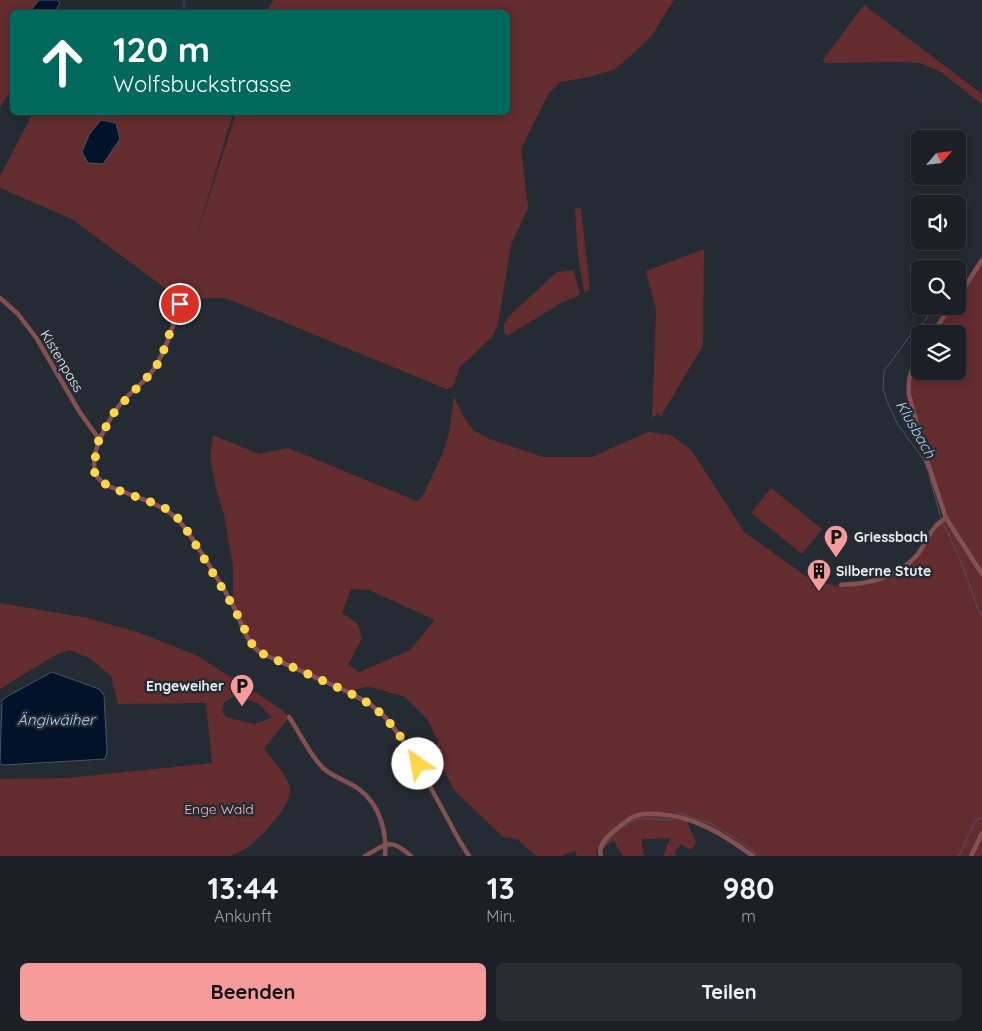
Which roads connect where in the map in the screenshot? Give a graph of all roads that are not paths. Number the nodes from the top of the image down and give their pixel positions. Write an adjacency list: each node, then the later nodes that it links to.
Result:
1 (982, 260): 2 (street)
2 (966, 285)
3 (0, 298): 6 (street, Kistenpass)
4 (180, 304): 6 (street)
5 (911, 369): 7 (street)
6 (99, 439): 16 (street)
7 (946, 518): 8 (street); 9 (street)
8 (982, 574)
9 (841, 585)
10 (289, 716): 12 (street)
11 (982, 833): 19 (street)
12 (386, 846): 13 (street); 14 (street); 15 (street)
13 (365, 856)
14 (385, 856)
15 (411, 856)
16 (470, 856)
17 (602, 856): 18 (street)
18 (753, 856)
19 (971, 856)

